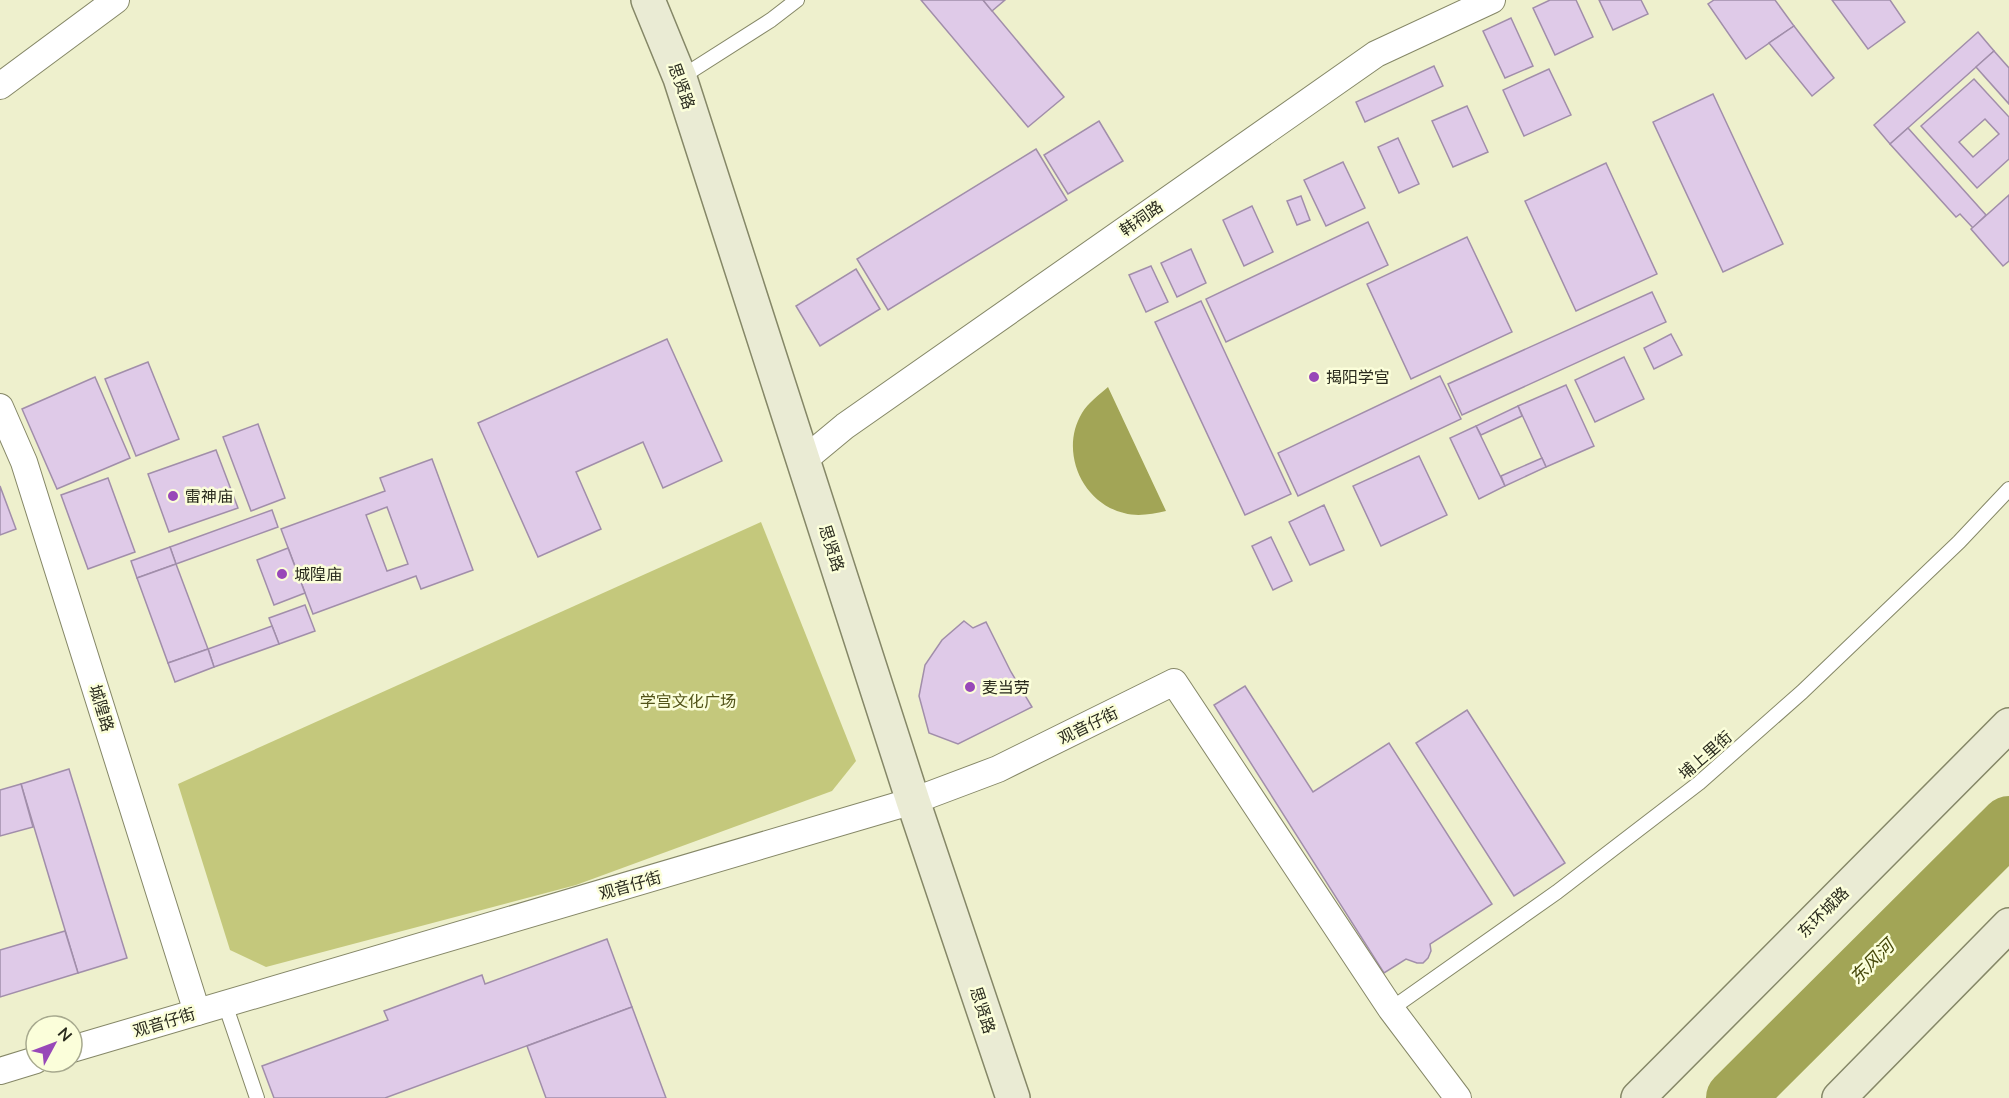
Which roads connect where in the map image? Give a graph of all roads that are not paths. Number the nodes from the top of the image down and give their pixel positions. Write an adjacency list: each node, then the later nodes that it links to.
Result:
1 (116, 0): 6 (street)
2 (648, 0): 5 (street, 思贤路)
3 (797, 0): 5 (lane)
4 (1492, 0): 8 (street, 韩祠路)
5 (680, 78): 8 (street, 思贤路)
6 (0, 86)
7 (0, 407): 15 (street, 城隍路)
8 (804, 460): 11 (street, 思贤路)
9 (2009, 489): 14 (lane, 埔上里街)
10 (2009, 725): 22 (street, 东环城路)
11 (914, 801): 13 (street, 观音仔街); 14 (street, 观音仔街); 20 (street, 思贤路)
12 (2009, 925): 23 (street)
13 (225, 1004): 15 (street, 观音仔街); 19 (lane)
14 (1391, 1009): 21 (street)
15 (197, 1012): 16 (street, 观音仔街)
16 (84, 1046)
17 (24, 1064): 18 (street)
18 (0, 1071)
19 (257, 1098)
20 (1013, 1098)
21 (1458, 1098)
22 (1638, 1098)
23 (1839, 1098)

